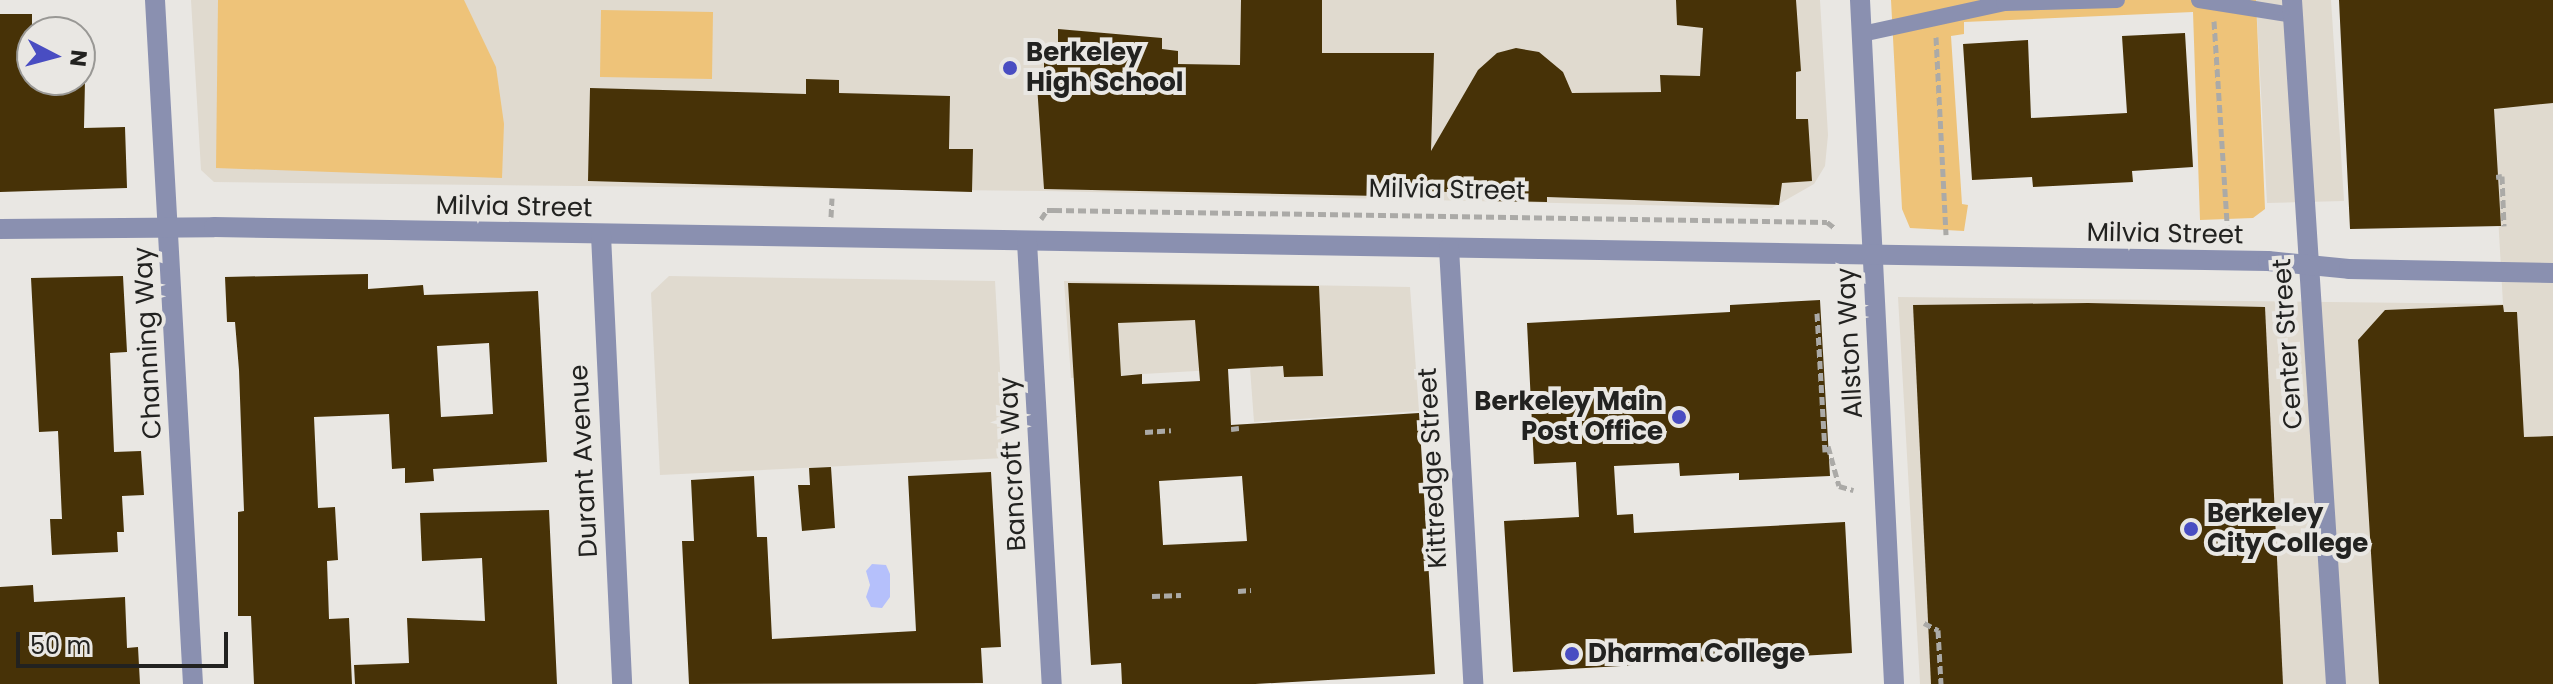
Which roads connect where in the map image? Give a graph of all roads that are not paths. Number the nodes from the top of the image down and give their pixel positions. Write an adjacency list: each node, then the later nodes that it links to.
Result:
1 (155, 0): 8 (street, Channing Way)
2 (1860, 0): 6 (street, Allston Way)
3 (2117, 0): 6 (lane)
4 (2206, 2): 5 (lane)
5 (2292, 7): 13 (street, Center Street)
6 (1862, 34): 12 (street, Allston Way)
7 (0, 229): 8 (street, Milvia Street)
8 (168, 229): 9 (street, Milvia Street); 15 (street, Channing Way)
9 (601, 235): 10 (street, Milvia Street); 16 (street, Durant Avenue)
10 (1027, 242): 11 (street, Milvia Street); 17 (street, Bancroft Way)
11 (1449, 248): 12 (street, Milvia Street); 18 (street, Kittredge Street)
12 (1872, 256): 13 (street, Milvia Street); 19 (street, Allston Way)
13 (2308, 265): 14 (street, Milvia Street); 20 (street, Center Street)
14 (2553, 273)
15 (193, 684)
16 (622, 684)
17 (1052, 684)
18 (1473, 684)
19 (1894, 684)
20 (2336, 684)

